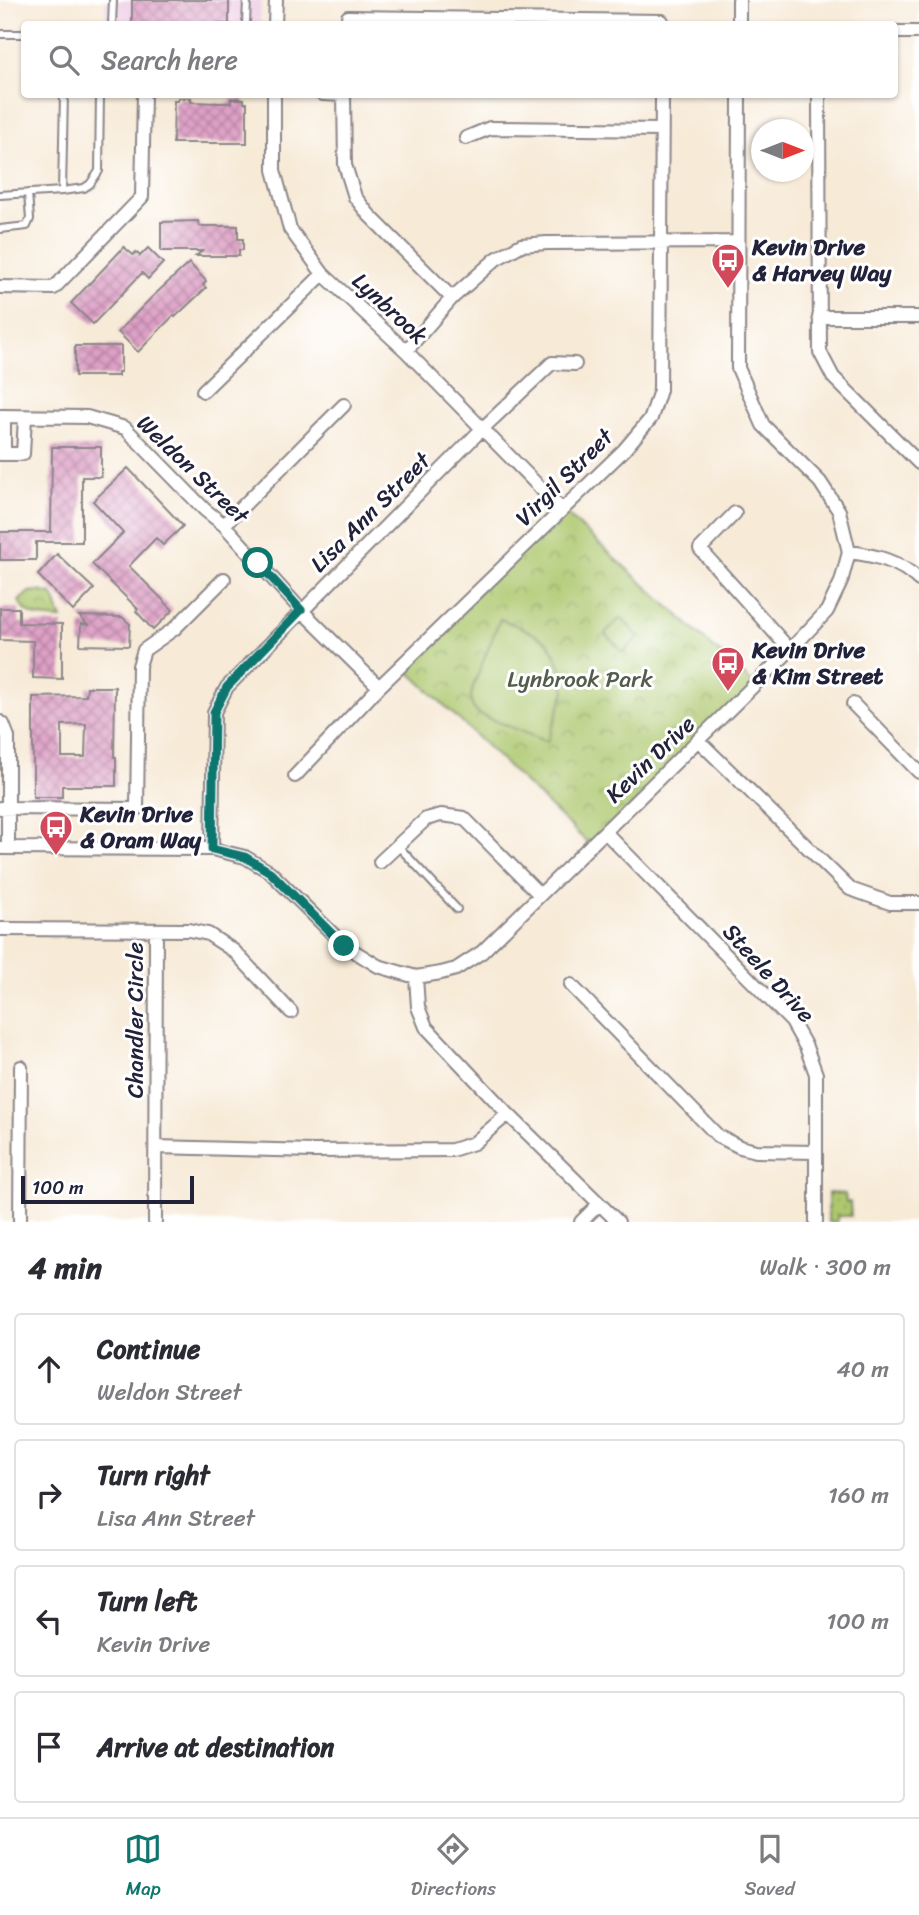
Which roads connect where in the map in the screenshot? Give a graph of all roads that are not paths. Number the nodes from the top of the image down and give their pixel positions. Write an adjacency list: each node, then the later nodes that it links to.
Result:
1 (113, 0): 5 (lane)
2 (247, 0): 6 (lane)
3 (276, 0): 7 (street)
4 (739, 0): 10 (street)
5 (112, 21)
6 (246, 21)
7 (275, 21)
8 (348, 21): 9 (street)
9 (662, 21)
10 (739, 21)
11 (898, 32): 12 (street)
12 (919, 32)
13 (0, 34): 14 (lane)
14 (21, 34)
15 (64, 98): 25 (lane)
16 (100, 98): 25 (lane)
17 (144, 98): 32 (street)
18 (274, 98): 31 (street, Lynbrook)
19 (344, 98): 33 (street)
20 (662, 98): 23 (street, Virgil Street)
21 (739, 98): 29 (street, Kevin Drive)
22 (819, 98): 34 (street)
23 (662, 130): 24 (street); 30 (street, Virgil Street)
24 (466, 138)
25 (62, 191): 26 (lane)
26 (28, 193): 27 (lane); 28 (lane)
27 (0, 195)
28 (0, 229)
29 (738, 242): 30 (street); 48 (street, Kevin Drive)
30 (660, 244): 33 (street); 45 (street, Virgil Street)
31 (323, 274): 36 (street, Lynbrook); 38 (street)
32 (0, 287)
33 (452, 298): 36 (street)
34 (819, 317): 35 (street); 44 (street)
35 (919, 317)
36 (406, 351): 42 (street, Lynbrook)
37 (575, 364): 42 (street, Lisa Ann Street)
38 (203, 391)
39 (344, 405): 47 (street)
40 (2, 416): 41 (street, Weldon Street); 43 (street)
41 (24, 417): 43 (street); 47 (street, Weldon Street)
42 (482, 429): 45 (street, Lynbrook); 51 (street, Lisa Ann Street)
43 (2, 454)
44 (919, 463)
45 (562, 510): 53 (street, Virgil Street)
46 (735, 513): 52 (street)
47 (224, 525): 51 (street, Weldon Street)
48 (849, 552): 50 (street); 52 (street, Kevin Drive)
49 (224, 579): 59 (street)
50 (919, 580)
51 (301, 610): 53 (street, Weldon Street); 63 (street, Lisa Ann Street)
52 (790, 650): 56 (street, Kevin Drive)
53 (379, 687): 58 (street, Virgil Street)
54 (853, 704): 57 (street)
55 (0, 722): 59 (street)
56 (699, 741): 60 (street, Kevin Drive); 66 (street)
57 (919, 772)
58 (295, 776)
59 (4, 808): 62 (street)
60 (605, 832): 65 (street, Kevin Drive); 76 (street, Steele Drive)
61 (398, 846): 64 (street); 65 (street); 67 (lane)
62 (4, 848): 63 (street, Kevin Drive)
63 (212, 849): 70 (street, Kevin Drive)
64 (380, 862)
65 (540, 895): 70 (street, Kevin Drive)
66 (919, 902)
67 (457, 909)
68 (0, 929): 69 (street, Chandler Circle)
69 (156, 930): 72 (street); 75 (street, Chandler Circle)
70 (416, 976): 74 (street)
71 (571, 985): 76 (street)
72 (291, 1012)
73 (21, 1067): 78 (street)
74 (508, 1114): 75 (street); 77 (street)
75 (156, 1147): 79 (street, Chandler Circle)
76 (816, 1152): 82 (street, Steele Drive)
77 (599, 1204): 80 (street); 81 (street)
78 (20, 1222)
79 (155, 1222)
80 (581, 1222)
81 (618, 1222)
82 (816, 1222)

